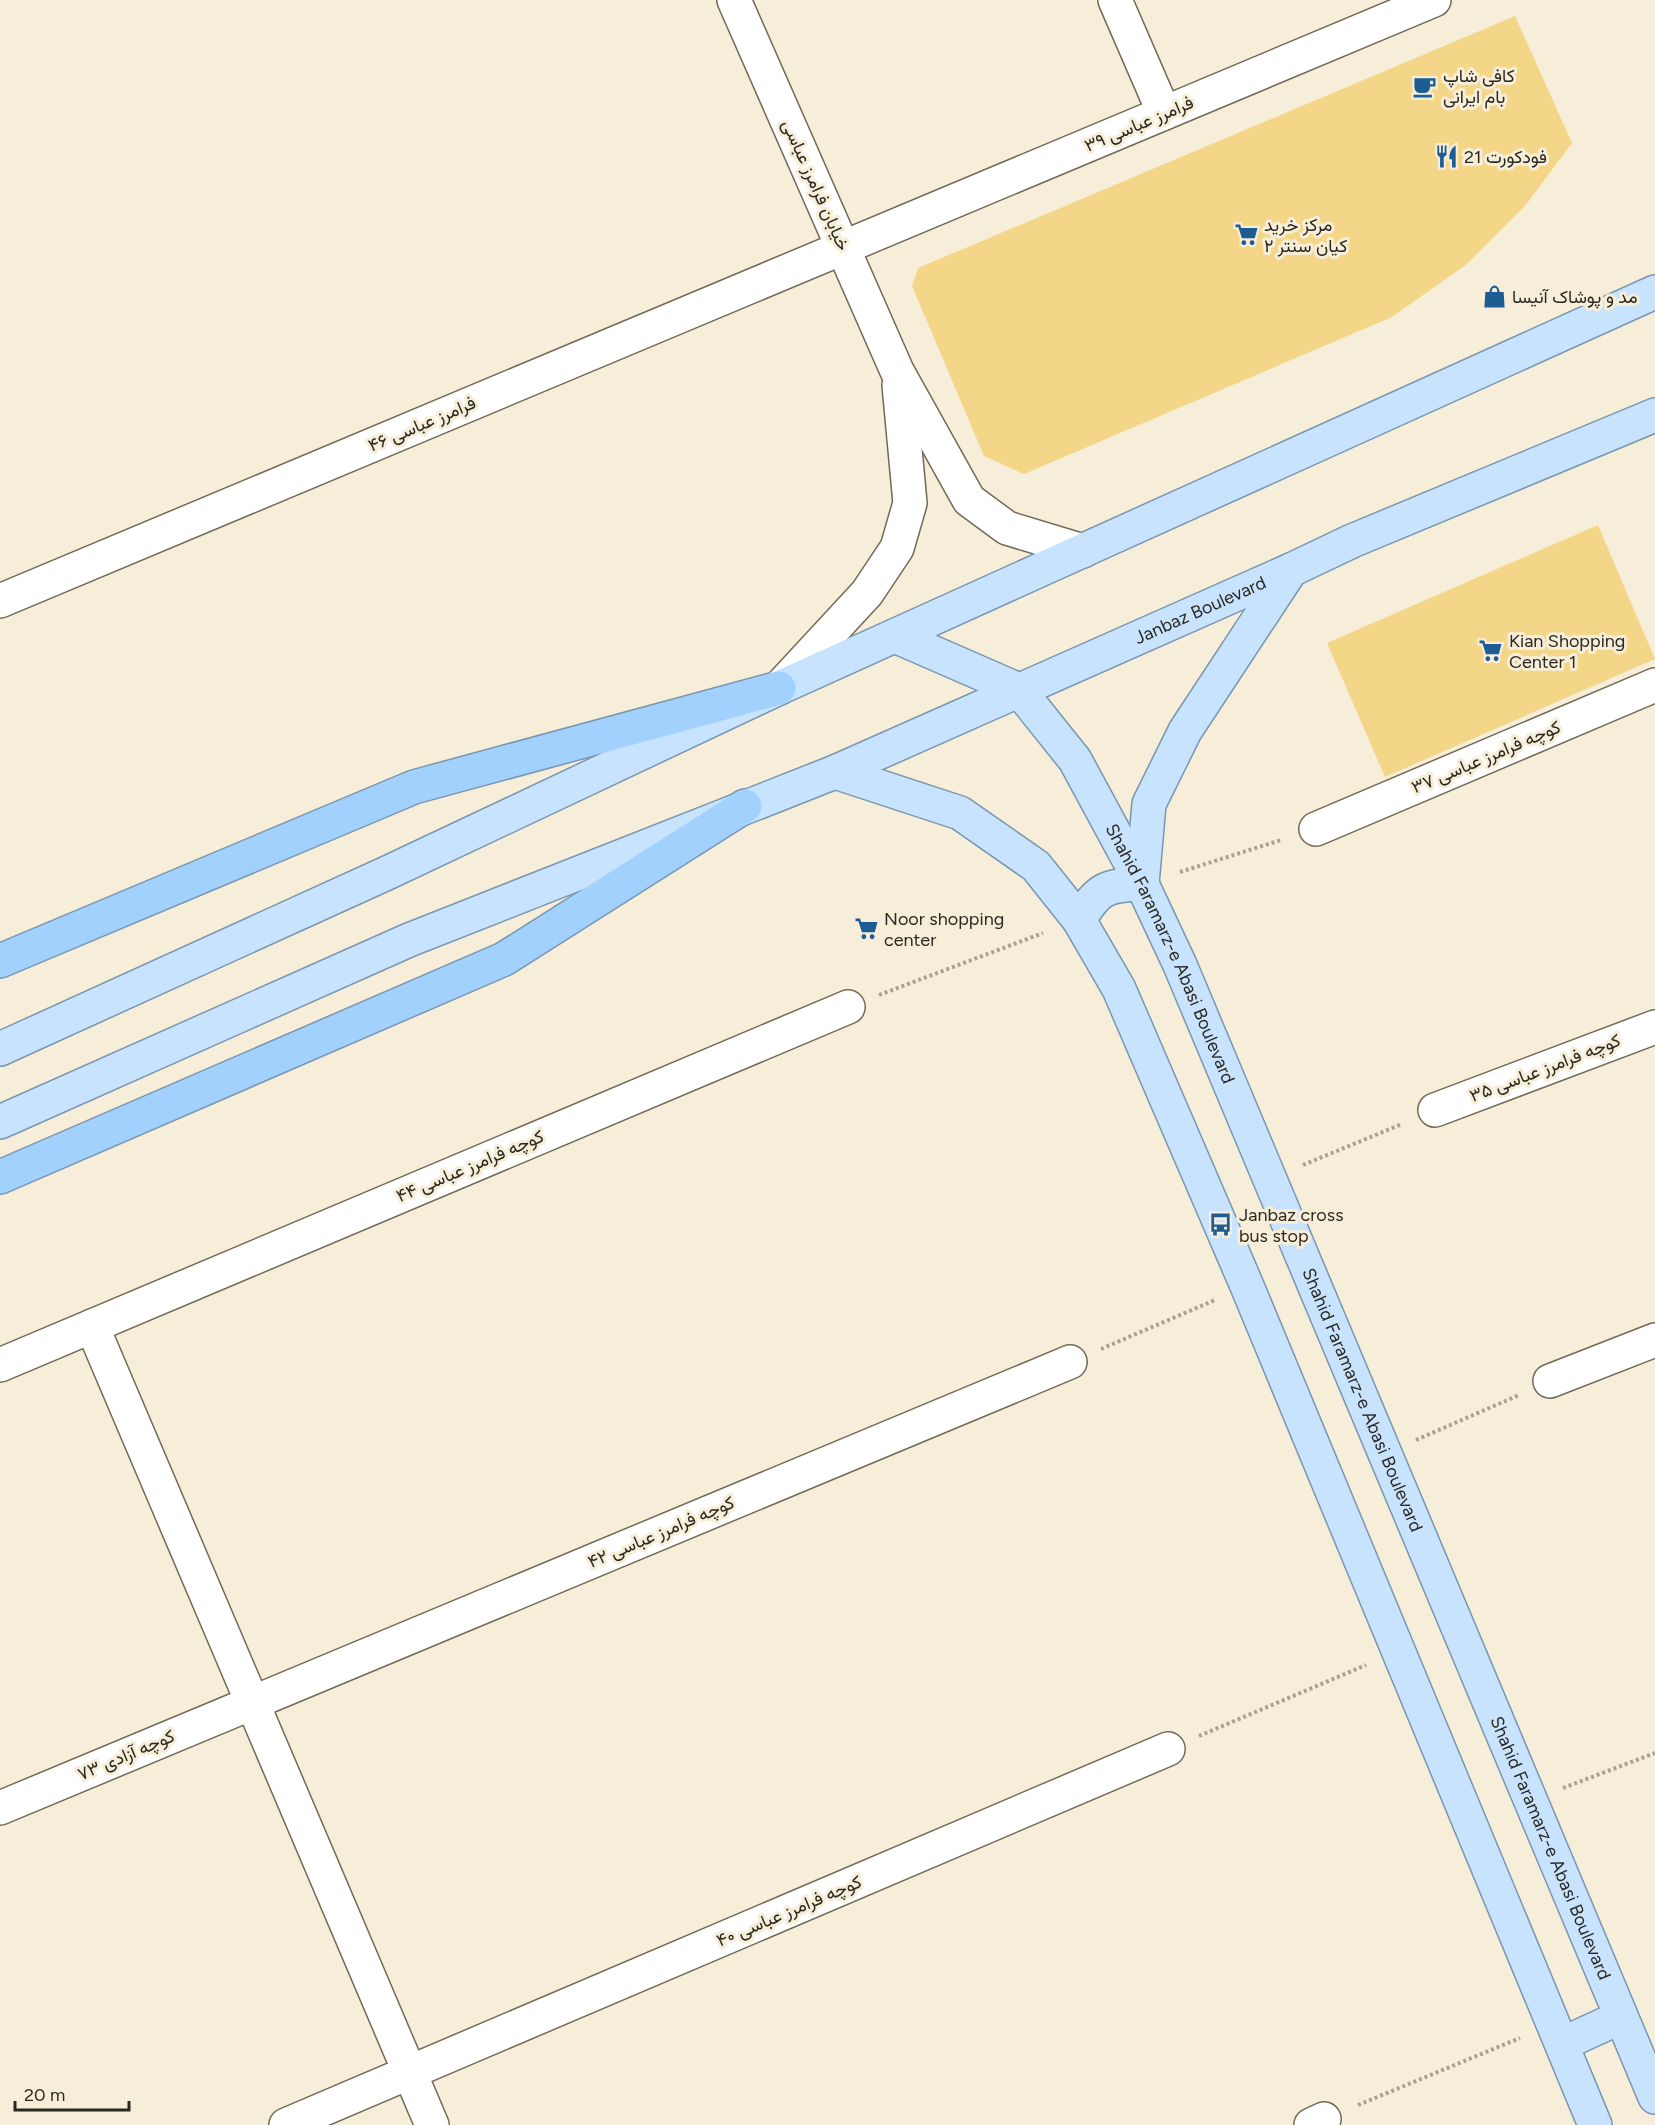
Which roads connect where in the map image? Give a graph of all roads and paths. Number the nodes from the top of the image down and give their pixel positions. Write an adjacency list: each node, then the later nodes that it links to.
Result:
1 (734, 0): 5 (street, خیابان فرامرز عباسی)
2 (1115, 0): 4 (street)
3 (1434, 0): 4 (street, فرامرز عباسی ۳۹)
4 (1164, 113): 5 (street, فرامرز عباسی ۳۹)
5 (843, 248): 7 (street, خیابان فرامرز عباسی); 11 (street, فرامرز عباسی ۴۶)
6 (1655, 292): 9 (main road)
7 (897, 371): 9 (street); 14 (street)
8 (1655, 415): 10 (main road, Janbaz Boulevard)
9 (1083, 551): 12 (main road)
10 (1291, 570): 15 (main road, Janbaz Boulevard); 19 (main road)
11 (0, 601)
12 (894, 636): 14 (main road); 15 (main road)
13 (1655, 685): 18 (street, کوچه فرامرز عباسی ۳۷)
14 (779, 688): 21 (highway); 24 (main road)
15 (1019, 690): 16 (main road, Janbaz Boulevard); 19 (main road, Shahid Faramarz-e Abasi Boulevard)
16 (835, 772): 17 (main road, Janbaz Boulevard); 20 (main road)
17 (745, 806): 26 (main road, Janbaz Boulevard); 27 (highway)
18 (1316, 829): 19 (path)
19 (1142, 884): 20 (main road); 28 (main road, Shahid Faramarz-e Abasi Boulevard)
20 (1079, 920): 22 (path); 29 (main road)
21 (0, 961)
22 (848, 1007): 30 (street, کوچه فرامرز عباسی ۴۴)
23 (1655, 1027): 25 (street, کوچه فرامرز عباسی ۳۵)
24 (0, 1049)
25 (1436, 1110): 28 (path)
26 (0, 1122)
27 (0, 1177)
28 (1269, 1179): 35 (main road, Shahid Faramarz-e Abasi Boulevard)
29 (1247, 1286): 32 (path); 36 (main road)
30 (92, 1326): 33 (street, کوچه فرامرز عباسی ۴۴); 37 (street)
31 (1655, 1340): 34 (street)
32 (1070, 1362): 37 (street, کوچه فرامرز عباسی ۴۲)
33 (0, 1365)
34 (1550, 1382): 35 (path)
35 (1384, 1454): 40 (main road, Shahid Faramarz-e Abasi Boulevard)
36 (1398, 1651): 38 (path); 43 (main road)
37 (252, 1702): 41 (street, کوچه آزادی ۷۳); 44 (street)
38 (1168, 1749): 44 (street, کوچه فرامرز عباسی ۴۰)
39 (1655, 1753): 40 (path)
40 (1530, 1800): 42 (main road, Shahid Faramarz-e Abasi Boulevard)
41 (0, 1808)
42 (1621, 2017): 43 (main road); 45 (main road, Shahid Faramarz-e Abasi Boulevard)
43 (1558, 2034): 46 (path); 49 (main road)
44 (410, 2072): 47 (street, کوچه فرامرز عباسی ۴۰); 48 (street)
45 (1655, 2097)
46 (1317, 2122)
47 (286, 2125)
48 (432, 2125)
49 (1595, 2125)

